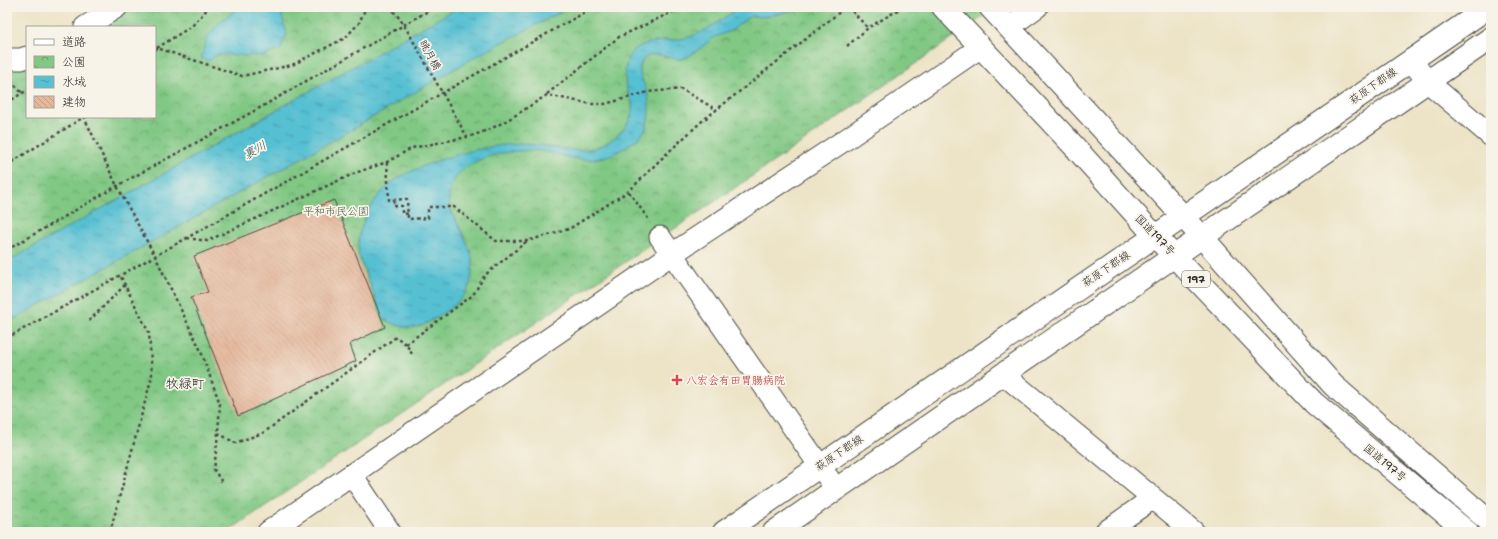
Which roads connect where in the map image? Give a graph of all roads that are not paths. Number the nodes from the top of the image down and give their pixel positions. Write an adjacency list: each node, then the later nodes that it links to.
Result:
1 (117, 7): 6 (street)
2 (943, 7): 9 (main road, 国道197号 / 197)
3 (990, 7): 7 (main road, 197)
4 (1037, 7): 7 (street)
5 (1489, 7): 12 (main road, 萩原下郡線)
6 (87, 26)
7 (1009, 26): 15 (main road, 197)
8 (1491, 38): 13 (main road)
9 (980, 47): 16 (main road, 国道197号 / 197); 19 (street)
10 (26, 57): 11 (street)
11 (7, 59)
12 (1412, 60): 13 (street); 15 (main road, 萩原下郡線)
13 (1428, 82): 14 (street); 18 (main road)
14 (1491, 136)
15 (1183, 217): 16 (main road, 萩原下郡線); 18 (main road, 197)
16 (1155, 236): 20 (main road, 国道197号 / 197); 22 (main road, 萩原下郡線)
17 (660, 237): 19 (street)
18 (1202, 237): 20 (main road); 26 (main road, 197)
19 (672, 254): 22 (street); 23 (street)
20 (1175, 256): 21 (main road); 33 (main road, 国道197号 / 197)
21 (1003, 374): 24 (main road); 25 (street)
22 (820, 466): 24 (street); 29 (main road, 萩原下郡線)
23 (352, 475): 27 (street); 28 (street)
24 (836, 489): 30 (main road)
25 (1153, 498): 31 (street); 32 (street)
26 (1491, 523)
27 (268, 532)
28 (390, 532)
29 (724, 532)
30 (774, 532)
31 (1105, 532)
32 (1194, 532)
33 (1467, 532)

